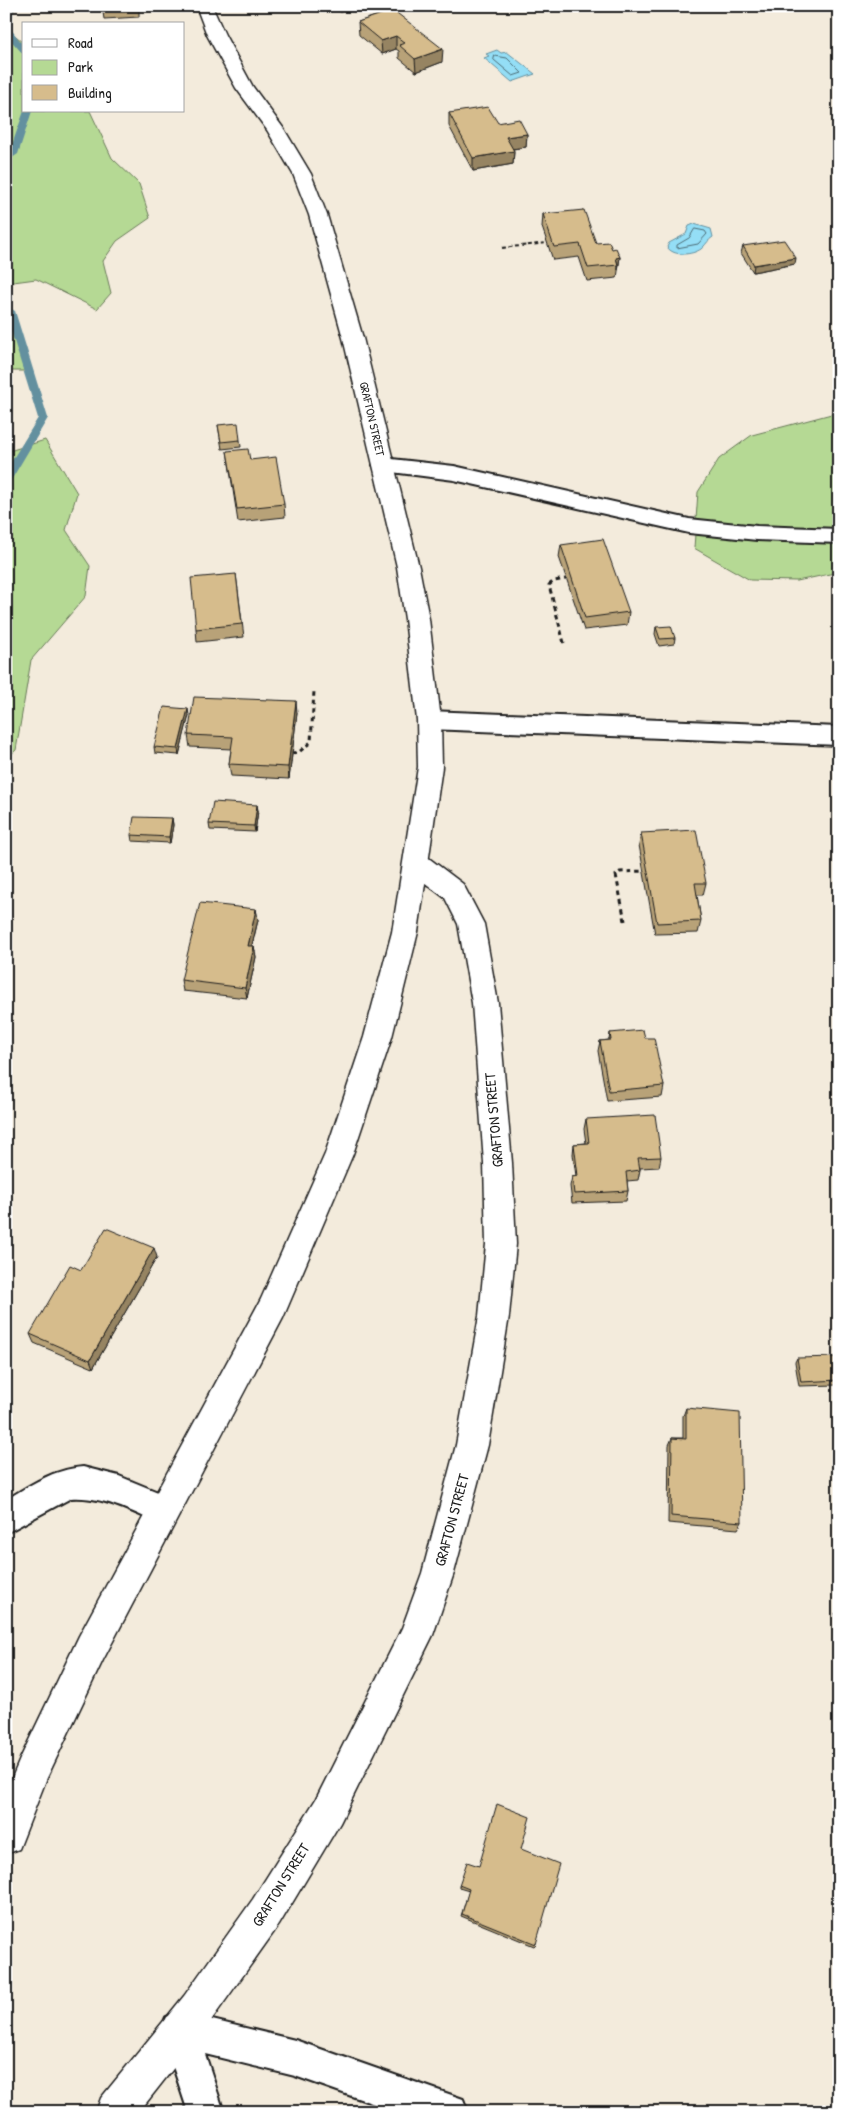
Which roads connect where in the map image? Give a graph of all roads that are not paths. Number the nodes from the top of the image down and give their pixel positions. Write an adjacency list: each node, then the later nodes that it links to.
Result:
1 (204, 6): 2 (street, GRAFTON STREET)
2 (383, 465): 3 (lane); 4 (street, GRAFTON STREET)
3 (839, 536)
4 (429, 720): 5 (lane); 6 (street, GRAFTON STREET)
5 (839, 736)
6 (417, 863): 7 (street, GRAFTON STREET); 10 (street, GRAFTON STREET)
7 (164, 1510): 8 (lane); 9 (street, GRAFTON STREET)
8 (6, 1518)
9 (6, 1836)
10 (179, 2030): 11 (street, GRAFTON STREET); 12 (lane); 13 (lane)
11 (115, 2112)
12 (206, 2112)
13 (450, 2112)

